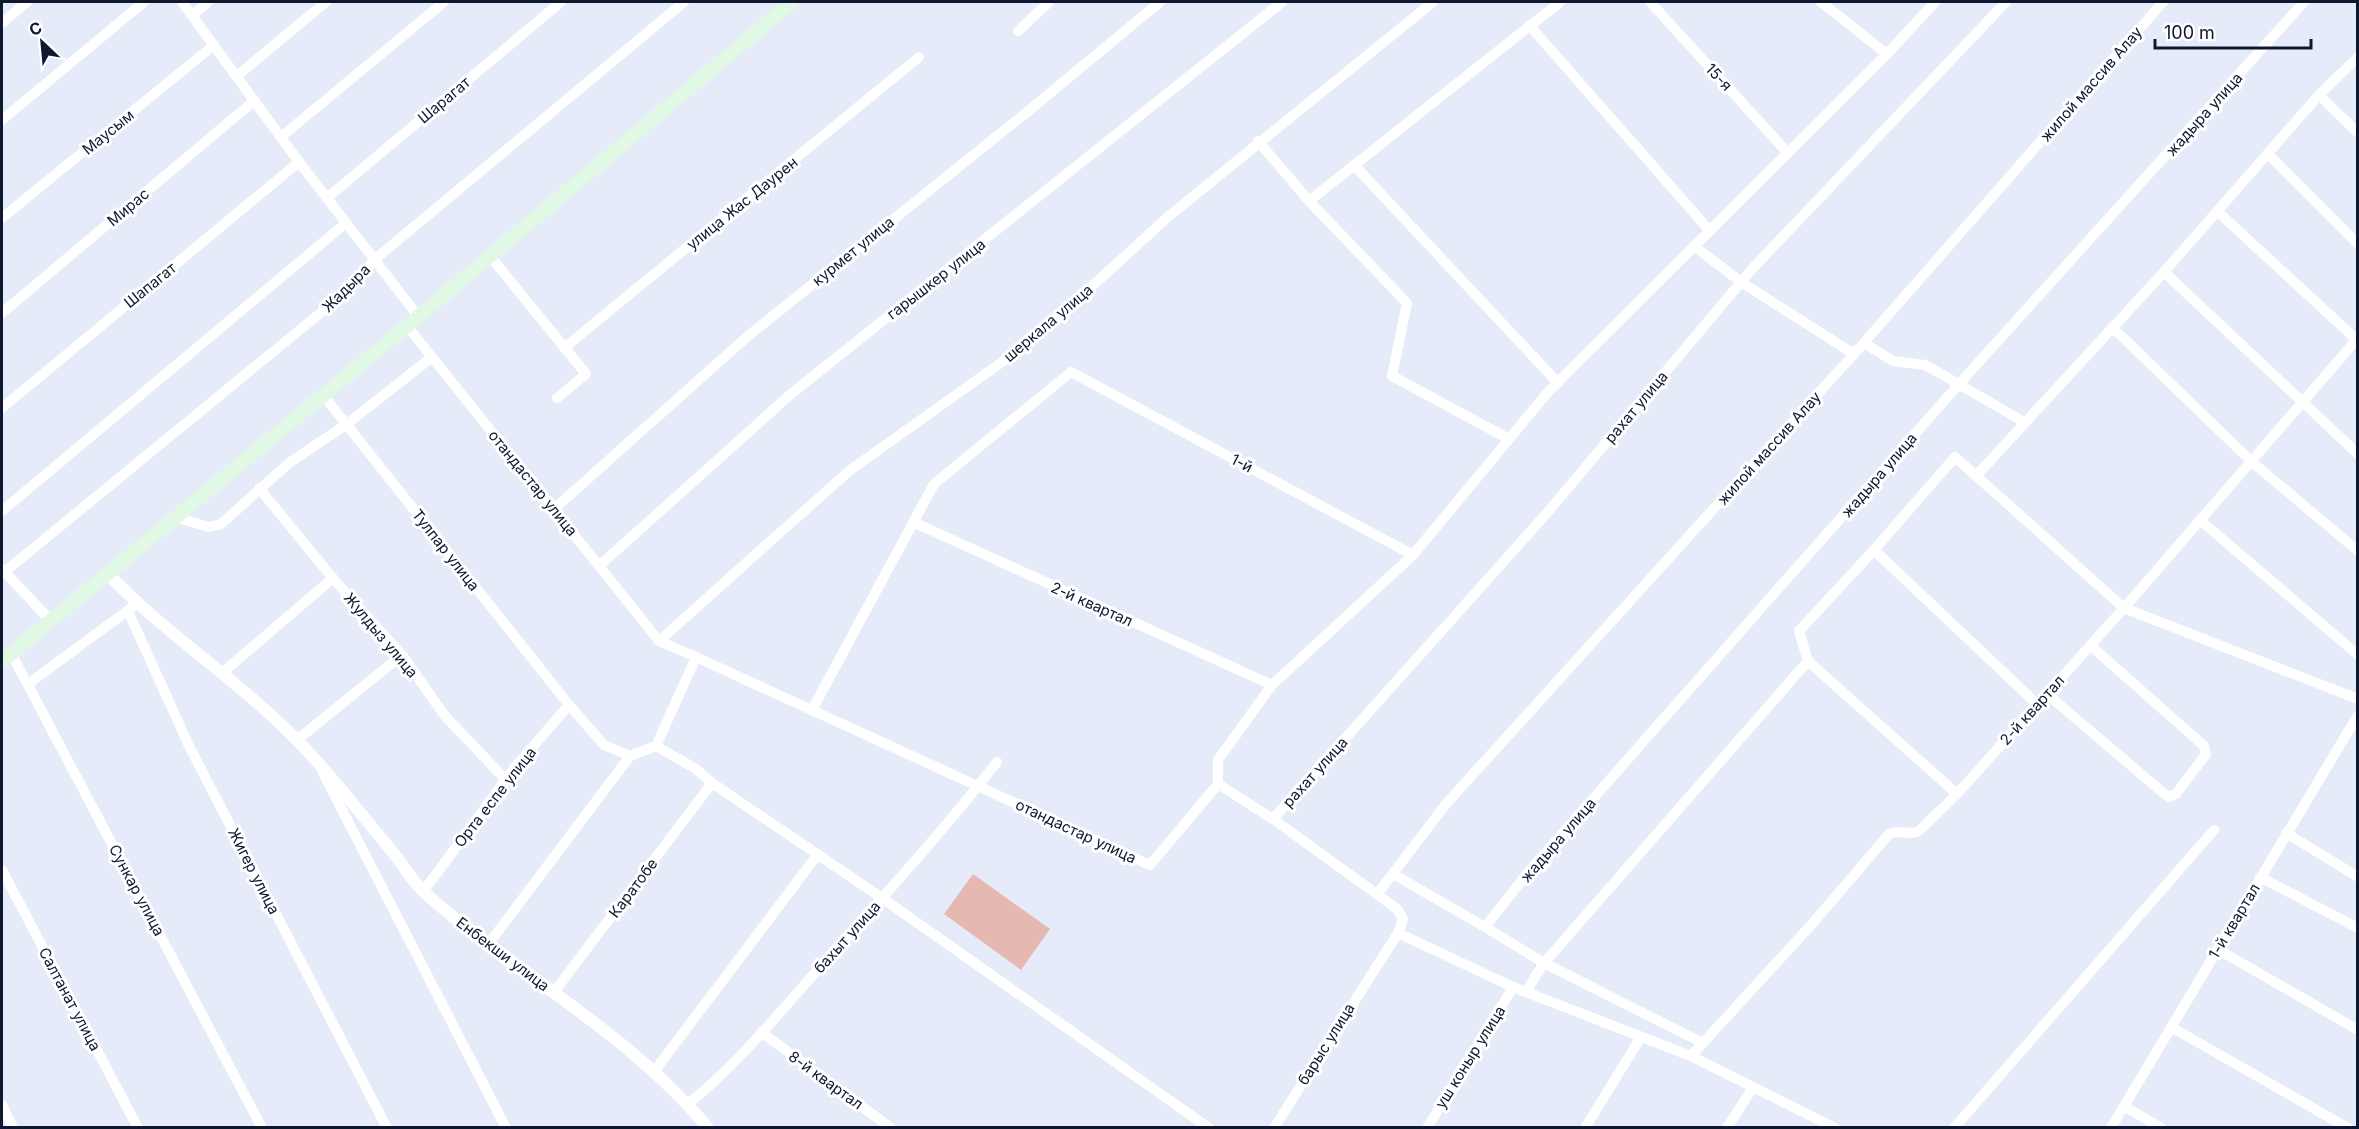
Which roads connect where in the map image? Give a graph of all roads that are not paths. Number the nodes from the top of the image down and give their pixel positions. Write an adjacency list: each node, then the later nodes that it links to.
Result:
1 (27, 2): 22 (street)
2 (144, 2): 32 (street)
3 (182, 2): 21 (street)
4 (208, 2): 21 (street)
5 (326, 2): 29 (street)
6 (444, 2): 34 (street)
7 (561, 2): 40 (street, Шарагат)
8 (684, 2): 49 (street, Жадыра)
9 (792, 2): 48 (main road)
10 (1049, 2): 24 (street)
11 (1160, 2): 74 (street, курмет улица)
12 (1282, 2): 82 (street, гарышкер улица)
13 (1433, 2): 35 (street, шеркала улица)
14 (1560, 2): 23 (street)
15 (1650, 2): 36 (street, 15-я)
16 (1821, 2): 26 (street)
17 (1935, 2): 26 (street)
18 (2006, 2): 51 (street, рахат улица)
19 (2162, 2): 57 (street, жилой массив Алау)
20 (2304, 2): 62 (street, жадыра улица)
21 (193, 15): 25 (street)
22 (2, 23)
23 (1529, 25): 39 (street); 45 (street)
24 (1018, 30)
25 (214, 45): 29 (street); 43 (street, Маусым)
26 (1887, 54): 36 (street)
27 (919, 57): 58 (street, улица Жас Даурен)
28 (2358, 57): 30 (street)
29 (237, 76): 31 (street)
30 (2319, 95): 33 (street); 37 (street)
31 (255, 100): 34 (street); 52 (street, Мирас)
32 (2, 120)
33 (2358, 133)
34 (281, 137): 38 (street)
35 (1258, 141): 41 (street); 89 (street, шеркала улица)
36 (1788, 153): 45 (street)
37 (2269, 154): 42 (street); 46 (street)
38 (299, 162): 40 (street); 66 (street, Шапагат)
39 (1354, 165): 41 (street); 61 (street)
40 (327, 198): 44 (street)
41 (1309, 201): 69 (street)
42 (2218, 212): 50 (street); 56 (street)
43 (2, 218)
44 (346, 223): 49 (street); 75 (street)
45 (1710, 231): 47 (street)
46 (2358, 244)
47 (1694, 246): 51 (street); 61 (street)
48 (490, 256): 53 (main road); 58 (street)
49 (374, 260): 53 (street); 83 (street, Жадыра)
50 (2164, 272): 55 (street); 65 (street)
51 (1741, 282): 59 (street); 115 (street, рахат улица)
52 (2, 313)
53 (418, 316): 54 (main road)
54 (407, 326): 60 (street, отандастар улица); 63 (main road)
55 (2112, 327): 67 (street); 71 (street)
56 (2357, 340): 65 (street, 2-й квартал)
57 (1864, 342): 59 (street, жилой массив Алау); 62 (street)
58 (564, 348): 64 (street)
59 (1854, 354): 120 (street, жилой массив Алау)
60 (432, 357): 68 (street); 74 (street, отандастар улица)
61 (1558, 382): 69 (street)
62 (1959, 384): 67 (street); 126 (street, жадыра улица)
63 (323, 394): 68 (street, Тулпар улица); 76 (main road)
64 (557, 399)
65 (2302, 404): 70 (street); 71 (street, 2-й квартал)
66 (2, 408)
67 (2024, 422): 72 (street)
68 (347, 424): 73 (street); 102 (street, Тулпар улица)
69 (1509, 439): 81 (street)
70 (2358, 454)
71 (2252, 462): 77 (street, 2-й квартал); 80 (street)
72 (1976, 476): 79 (street); 87 (street)
73 (259, 488): 76 (street); 85 (street, Жулдыз улица)
74 (554, 509): 82 (street, отандастар улица)
75 (2, 511)
76 (174, 517): 84 (main road)
77 (2200, 519): 87 (street, 2-й квартал); 92 (street)
78 (913, 522): 81 (street, 1-й); 98 (street, 2-й квартал); 103 (street)
79 (1874, 550): 95 (street); 101 (street)
80 (2358, 551)
81 (1413, 555): 98 (street)
82 (599, 566): 89 (street, отандастар улица)
83 (2, 571): 88 (street)
84 (108, 574): 86 (street, Енбекши улица); 88 (main road)
85 (333, 578): 91 (street, Жулдыз улица); 96 (street)
86 (132, 607): 96 (street, Енбекши улица); 97 (street); 149 (street, Жигер улица)
87 (2124, 608): 90 (street, 2-й квартал); 100 (street)
88 (50, 620): 93 (main road)
89 (659, 641): 94 (street, отандастар улица)
90 (2090, 645): 99 (street, 2-й квартал); 99 (street)
91 (402, 655): 105 (street); 110 (street, Жулдыз улица)
92 (2358, 655)
93 (6, 657): 97 (street, Сункар улица)
94 (696, 657): 103 (street, отандастар улица); 106 (street)
95 (1808, 661): 114 (street); 131 (street)
96 (222, 673): 105 (street, Енбекши улица)
97 (28, 684): 148 (street, Сункар улица)
98 (1272, 685): 112 (street)
99 (2047, 694): 101 (street, 2-й квартал)
100 (2358, 699)
101 (2037, 704): 114 (street, 2-й квартал)
102 (569, 705): 107 (street, Тулпар улица); 110 (street, Орта еспе улица)
103 (812, 710): 113 (street, отандастар улица)
104 (2358, 715): 117 (street, 1-й квартал)
105 (297, 740): 108 (street, Енбекши улица)
106 (656, 746): 107 (street); 111 (street)
107 (630, 756): 129 (street)
108 (318, 762): 123 (street, Енбекши улица); 150 (street, Енбекши улица)
109 (997, 762): 113 (street, бахыт улица)
110 (506, 780): 123 (street, Орта еспе улица)
111 (712, 783): 118 (street); 134 (street, Каратобе)
112 (1218, 784): 113 (street, отандастар улица); 115 (street)
113 (978, 786): 125 (street, бахыт улица)
114 (1957, 794): 139 (street, 2-й квартал)
115 (1273, 819): 124 (street)
116 (2214, 831): 159 (street)
117 (2286, 834): 121 (street, 1-й квартал); 122 (street)
118 (818, 854): 125 (street); 141 (street)
119 (2, 870): 147 (street, Салтанат улица)
120 (1393, 874): 124 (street, жилой массив Алау); 126 (street)
121 (2260, 877): 127 (street); 130 (street, 1-й квартал)
122 (2358, 877)
123 (423, 892): 129 (street, Енбекши улица)
124 (1377, 893): 128 (street)
125 (882, 898): 137 (street, бахыт улица); 153 (street)
126 (1485, 927): 131 (street)
127 (2358, 928)
128 (1398, 933): 132 (street); 154 (street, барыс улица)
129 (487, 945): 134 (street, Енбекши улица)
130 (2217, 949): 135 (street, 1-й квартал); 136 (street)
131 (1544, 963): 133 (street); 139 (street)
132 (1513, 987): 133 (street); 155 (street, уш коныр улица)
133 (1527, 990): 138 (street)
134 (554, 992): 141 (street, Енбекши улица)
135 (2171, 1027): 145 (street, 1-й квартал); 162 (street)
136 (2358, 1030)
137 (761, 1032): 143 (street, бахыт улица); 152 (street, 8-й квартал)
138 (1641, 1037): 140 (street); 156 (street)
139 (1703, 1043): 140 (street, 2-й квартал)
140 (1691, 1056): 142 (street)
141 (653, 1073): 143 (street, Енбекши улица)
142 (1752, 1089): 157 (street); 158 (street)
143 (688, 1104): 151 (street, Енбекши улица)
144 (2, 1105): 146 (street)
145 (2124, 1106): 160 (street, 1-й квартал); 161 (street)
146 (13, 1128)
147 (138, 1128)
148 (262, 1128)
149 (387, 1128)
150 (506, 1128)
151 (708, 1128)
152 (891, 1128)
153 (1209, 1128)
154 (1274, 1128)
155 (1427, 1128)
156 (1584, 1128)
157 (1727, 1128)
158 (1835, 1128)
159 (1954, 1128)
160 (2111, 1128)
161 (2161, 1128)
162 (2348, 1128)

